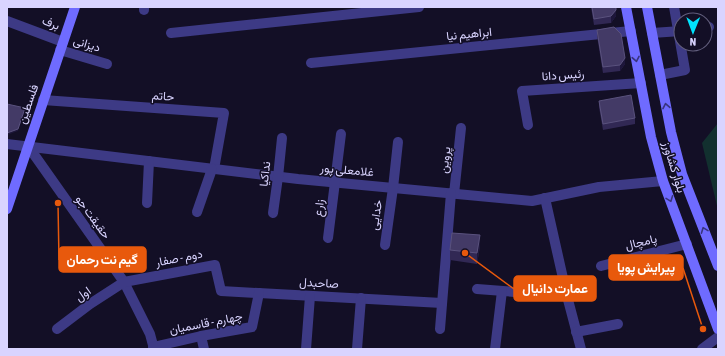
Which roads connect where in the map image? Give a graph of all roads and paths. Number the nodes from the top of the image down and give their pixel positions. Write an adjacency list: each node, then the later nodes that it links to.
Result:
1 (75, 7): 10 (main road, فلسطین)
2 (419, 7): 8 (street)
3 (626, 7): 6 (main road, بلوار کشاورز)
4 (647, 7): 9 (main road, بلوار کشاورز)
5 (7, 21): 10 (street, برف)
6 (630, 31): 12 (street, ابراهیم نیا); 15 (main road, بلوار کشاورز, one-way to 15)
7 (673, 32): 9 (street)
8 (171, 33)
9 (652, 33): 14 (main road, بلوار کشاورز)
10 (62, 46): 13 (street, دیزانی); 16 (main road, فلسطین)
11 (683, 52): 14 (street)
12 (311, 63)
13 (107, 64)
14 (660, 75): 41 (main road, بلوار کشاورز, one-way to 14)
15 (640, 83): 17 (street, رئیس دانا); 27 (main road, بلوار کشاورز)
16 (43, 100): 23 (main road, فلسطین); 25 (street, حاتم)
17 (528, 125)
18 (461, 128): 30 (street, پروین)
19 (341, 134): 28 (street, زارع)
20 (282, 138): 26 (street, نداکیا)
21 (398, 142): 29 (street, خدایی)
22 (7, 144): 23 (street, غلامعلی پور)
23 (28, 146): 24 (street, غلامعلی پور); 33 (main road, فلسطین); 42 (street, حقیقت جو)
24 (149, 161): 25 (street, غلامعلی پور); 32 (street)
25 (213, 169): 26 (street, غلامعلی پور); 34 (street)
26 (278, 176): 28 (street, غلامعلی پور); 35 (street, نداکیا)
27 (663, 181): 31 (street, غلامعلی پور); 37 (main road, بلوار کشاورز, one-way to 37)
28 (335, 182): 29 (street, غلامعلی پور); 36 (street, زارع)
29 (394, 188): 30 (street, غلامعلی پور); 38 (street, خدایی)
30 (453, 193): 31 (street, غلامعلی پور); 49 (street)
31 (545, 198): 47 (street)
32 (147, 203)
33 (7, 209)
34 (197, 212)
35 (273, 213)
36 (328, 238)
37 (687, 244): 40 (street, پامچال); 51 (main road, بلوار کشاورز)
38 (384, 245)
39 (215, 265): 42 (street, دوم - صفار); 45 (street, صاحبدل)
40 (601, 266)
41 (718, 266)
42 (124, 282): 52 (street, اول); 57 (street, حقیقت جو)
43 (477, 289): 44 (street)
44 (502, 291): 47 (street); 61 (street)
45 (259, 293): 46 (street, صاحبدل); 55 (street, چهارم - قاسمیان)
46 (310, 296): 48 (street, صاحبدل); 59 (street)
47 (567, 296): 54 (street)
48 (361, 298): 49 (street, صاحبدل); 60 (street)
49 (442, 303): 53 (street)
50 (618, 324): 54 (street)
51 (718, 328)
52 (57, 329)
53 (440, 329)
54 (576, 332): 62 (street)
55 (201, 336): 57 (street, چهارم - قاسمیان); 58 (street)
56 (718, 337): 63 (street)
57 (154, 348)
58 (204, 349)
59 (306, 349)
60 (357, 349)
61 (495, 349)
62 (581, 349)
63 (702, 349)

